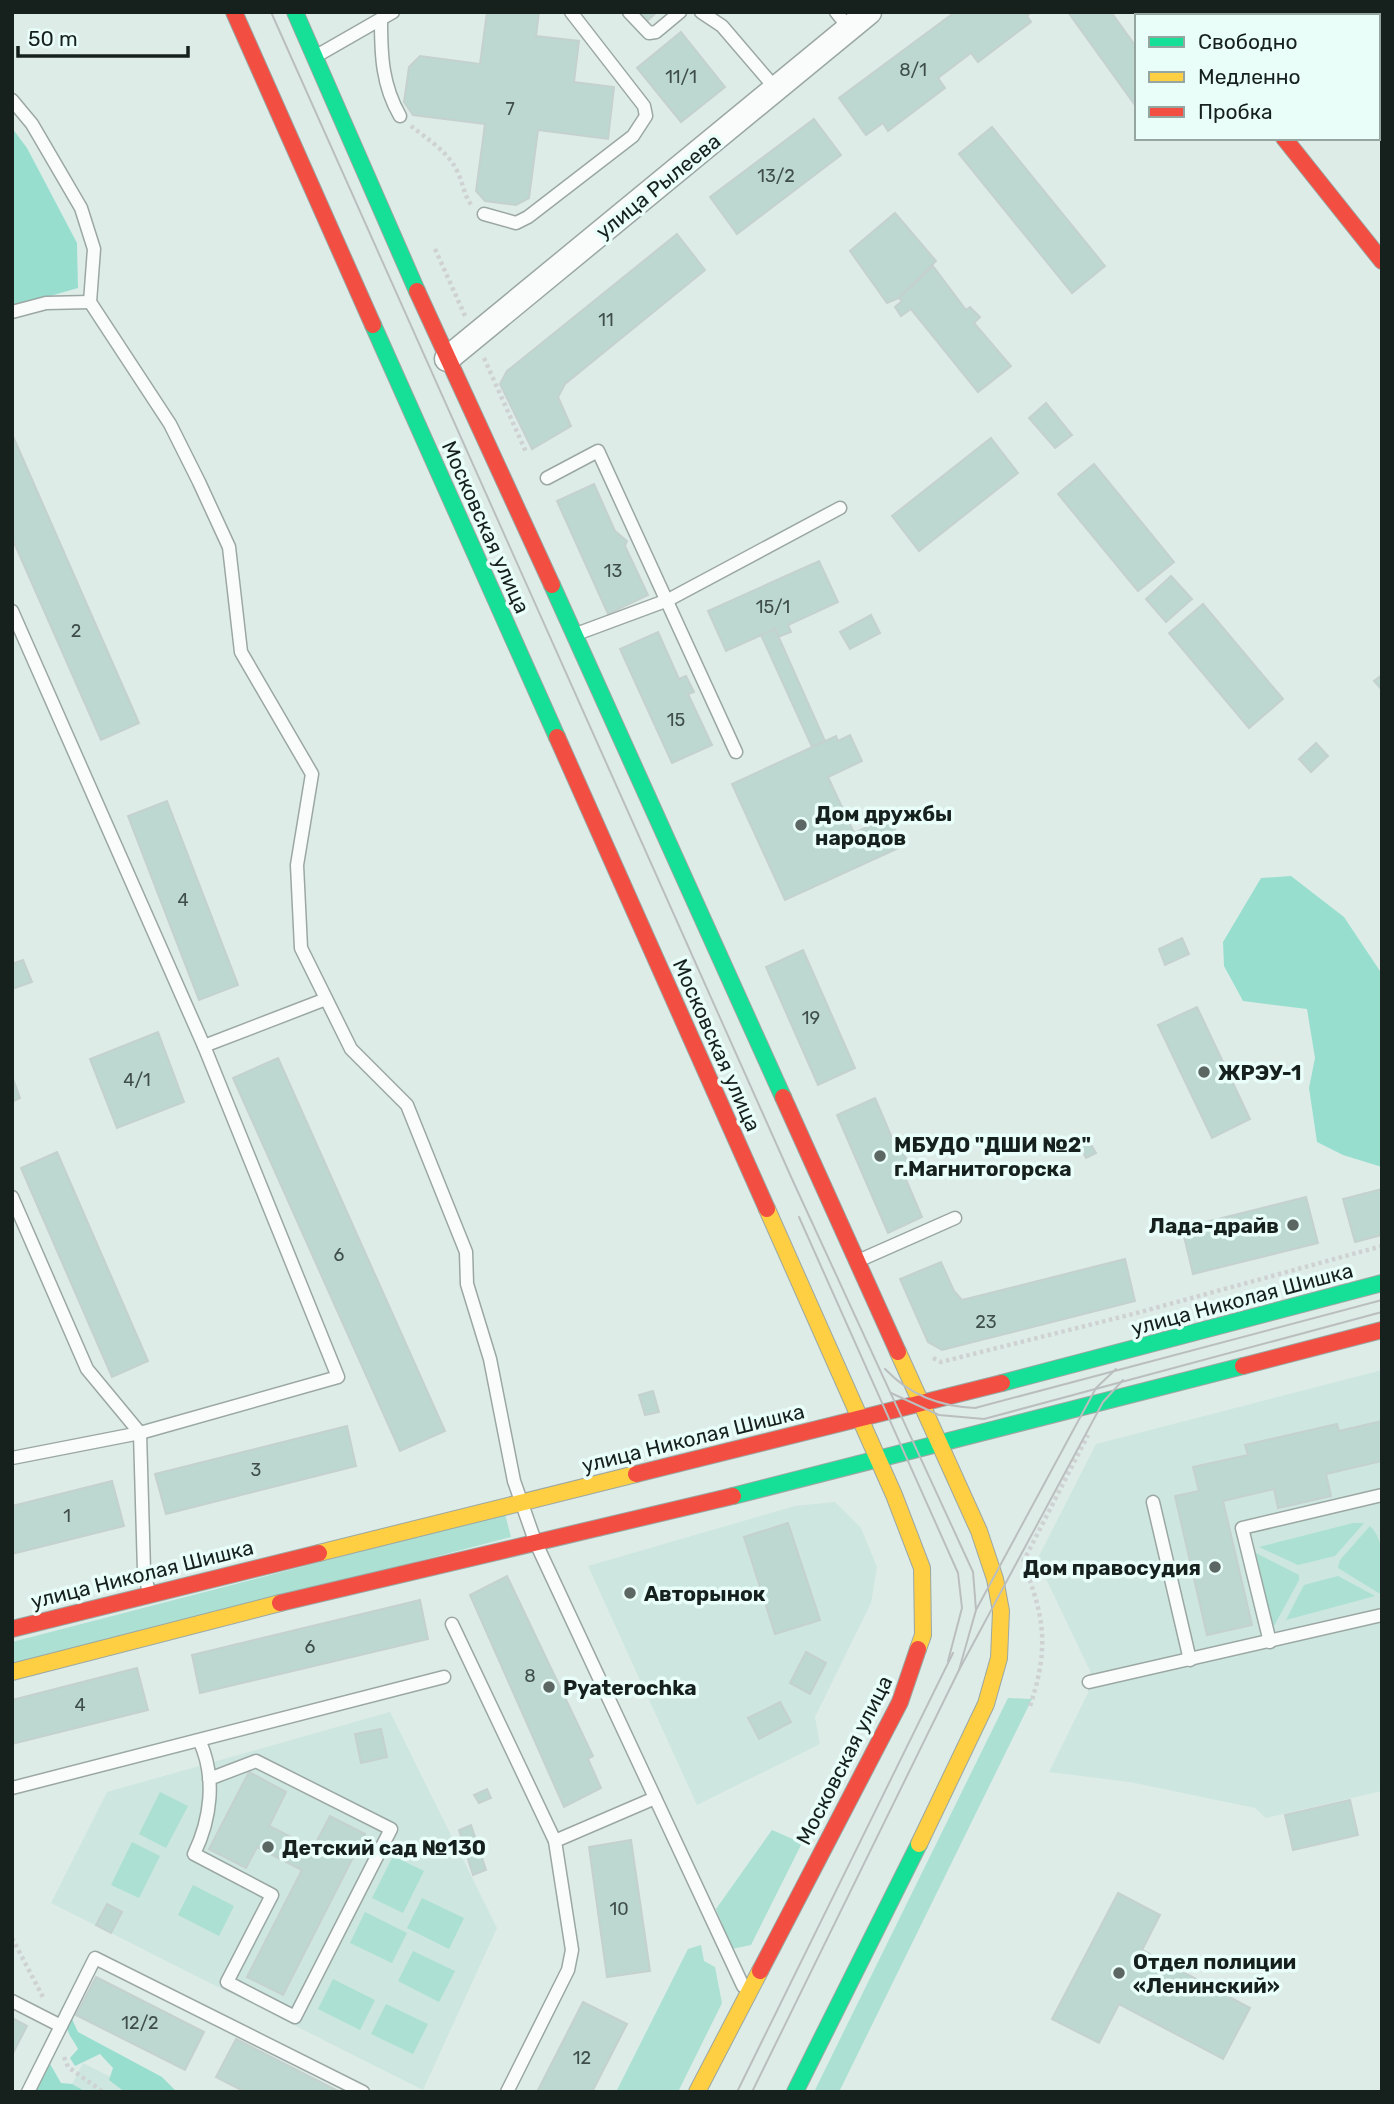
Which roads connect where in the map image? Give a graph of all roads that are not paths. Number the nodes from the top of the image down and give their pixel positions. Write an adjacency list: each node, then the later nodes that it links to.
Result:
1 (234, 12): 35 (main road, Московская улица)
2 (295, 12): 11 (main road, Московская улица)
3 (393, 12): 9 (lane)
4 (571, 12): 16 (lane)
5 (629, 12): 6 (lane)
6 (680, 12)
7 (701, 12): 12 (lane)
8 (869, 12): 10 (street, улица Рылеева)
9 (381, 20): 11 (lane); 14 (lane)
10 (843, 20): 12 (street, улица Рылеева)
11 (315, 57): 20 (main road, Московская улица)
12 (776, 89): 20 (street, улица Рылеева)
13 (12, 100): 18 (lane)
14 (400, 116)
15 (1286, 140): 17 (main road)
16 (484, 214)
17 (1382, 261)
18 (90, 302): 19 (lane); 27 (lane)
19 (12, 312)
20 (447, 359): 25 (main road, Московская улица)
21 (547, 478): 23 (lane)
22 (840, 508): 23 (lane)
23 (668, 600): 25 (lane); 26 (lane)
24 (12, 611): 28 (lane)
25 (575, 634): 31 (main road, Московская улица)
26 (736, 752)
27 (326, 999): 28 (lane); 41 (lane)
28 (204, 1046): 36 (lane)
29 (12, 1197): 36 (lane)
30 (955, 1218): 31 (lane)
31 (857, 1261): 34 (main road, Московская улица)
32 (1382, 1283): 34 (main road, улица Николая Шишка)
33 (1382, 1330): 37 (main road)
34 (921, 1404): 35 (main road, улица Николая Шишка); 37 (main road, Московская улица)
35 (860, 1419): 39 (main road, Московская улица); 41 (main road, улица Николая Шишка)
36 (140, 1433): 38 (lane); 44 (lane)
37 (940, 1445): 39 (main road); 65 (main road, Московская улица)
38 (12, 1458)
39 (879, 1461): 43 (main road); 58 (main road, Московская улица)
40 (1382, 1495): 48 (lane)
41 (520, 1501): 43 (lane); 44 (main road, улица Николая Шишка)
42 (1153, 1502): 49 (lane)
43 (535, 1541): 50 (main road); 56 (lane)
44 (149, 1594): 47 (main road, улица Николая Шишка)
45 (1382, 1615): 48 (lane)
46 (452, 1624): 57 (lane)
47 (12, 1629)
48 (1270, 1642): 49 (lane)
49 (1190, 1660): 52 (lane)
50 (12, 1672)
51 (444, 1677): 53 (lane)
52 (1089, 1682)
53 (200, 1742): 54 (lane); 55 (lane)
54 (209, 1779): 54 (lane)
55 (12, 1788)
56 (654, 1798): 57 (lane); 58 (lane)
57 (555, 1841): 63 (lane)
58 (746, 1993): 64 (main road, Московская улица)
59 (12, 2001): 60 (lane)
60 (61, 2026): 61 (lane); 62 (lane)
61 (28, 2092)
62 (363, 2092)
63 (507, 2092)
64 (697, 2092)
65 (795, 2092)

